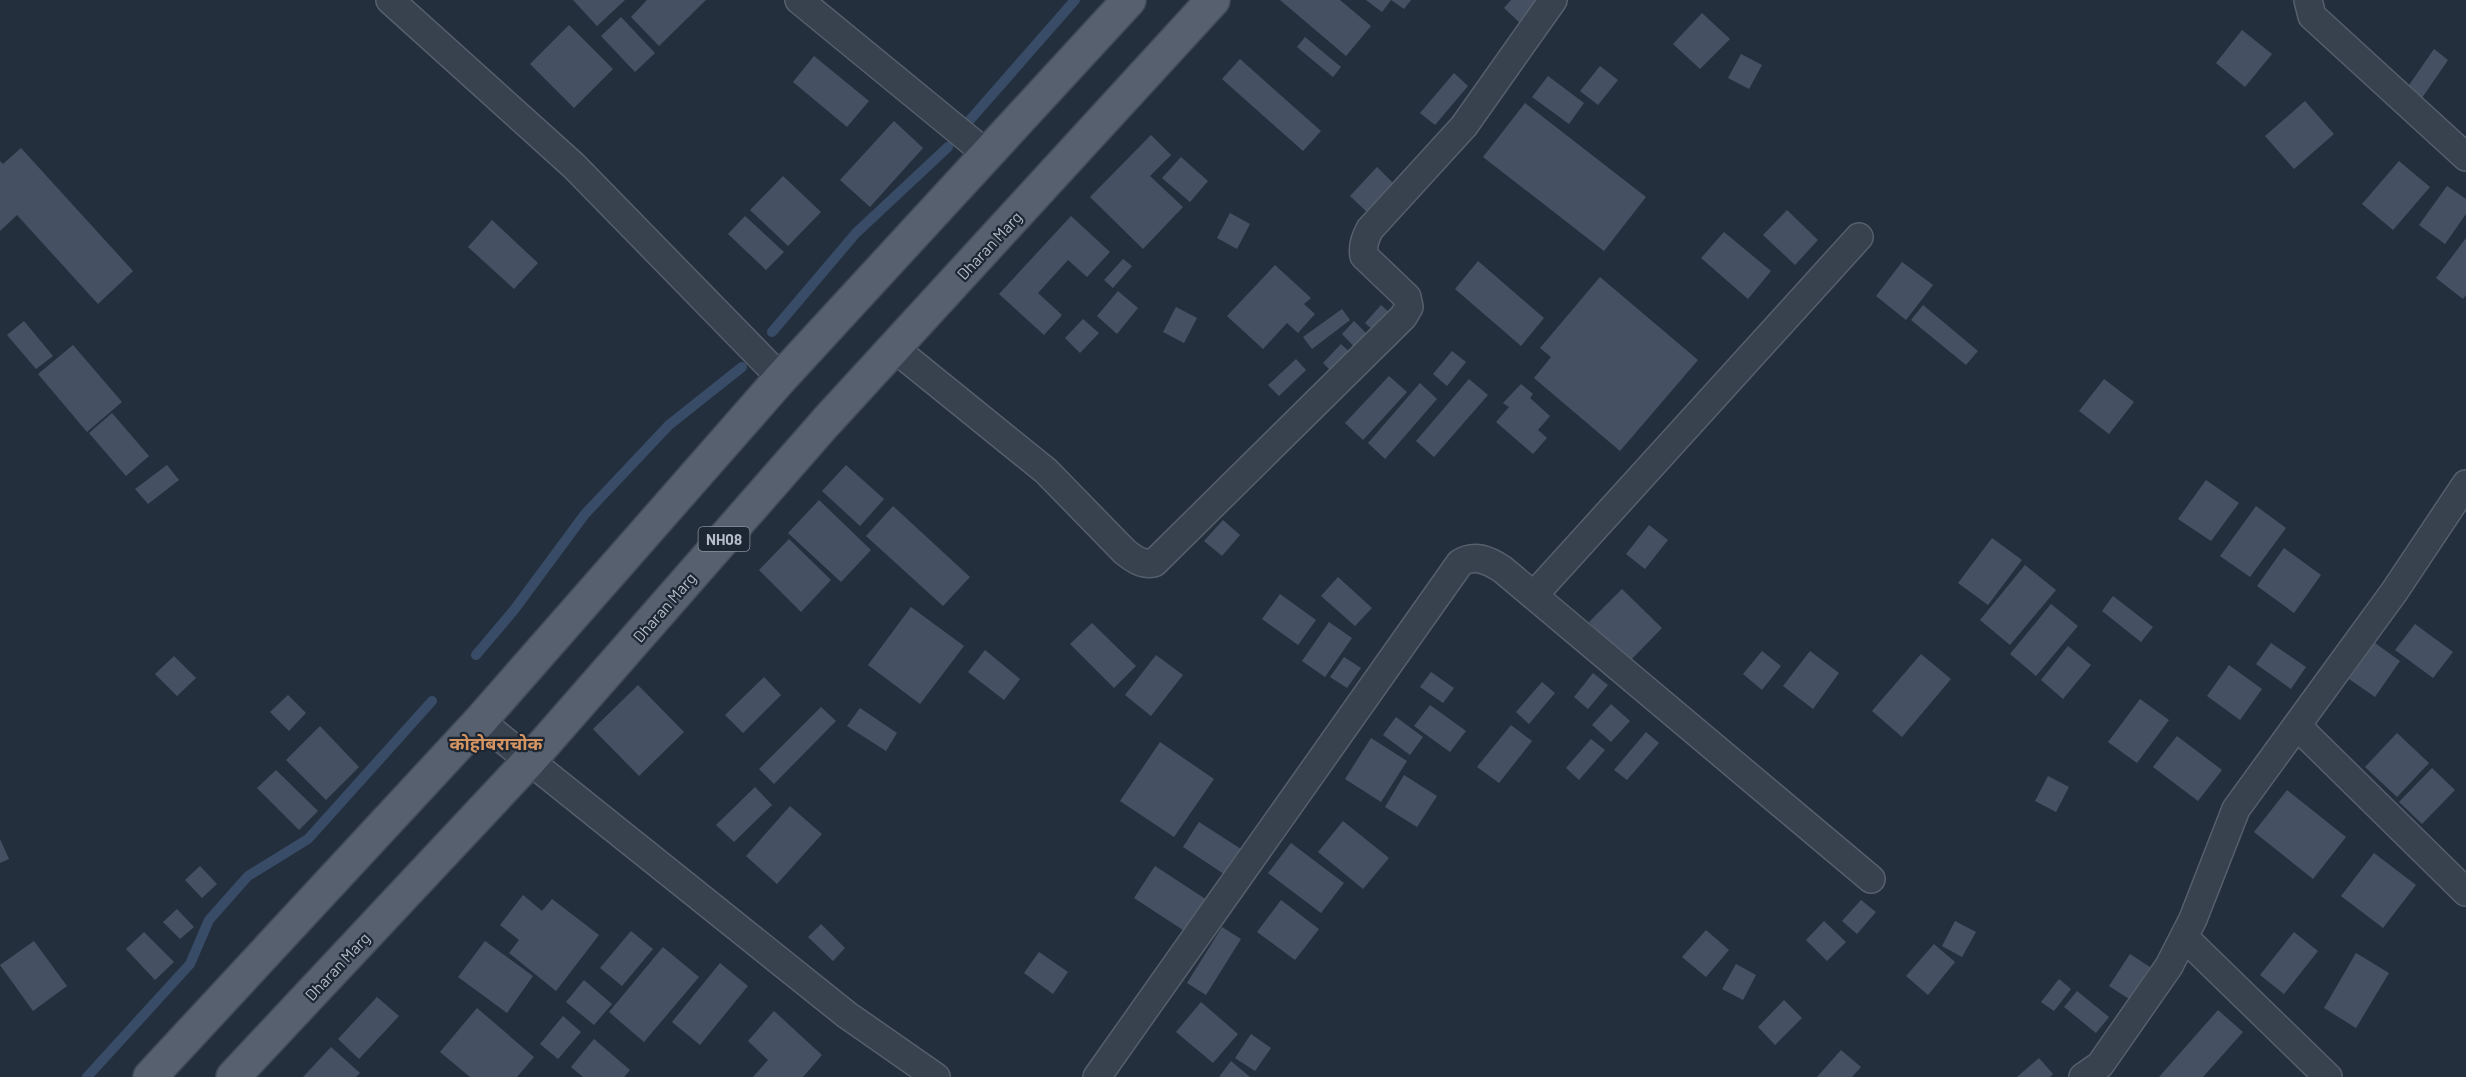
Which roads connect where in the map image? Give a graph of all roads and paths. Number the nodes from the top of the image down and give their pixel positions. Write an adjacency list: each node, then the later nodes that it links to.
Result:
1 (390, 0): 11 (street)
2 (800, 0): 7 (street)
3 (1129, 0): 7 (main road)
4 (1214, 0): 10 (main road, Dharan Marg / NH08)
5 (1553, 0): 10 (street)
6 (2307, 0): 8 (street)
7 (988, 155): 11 (main road)
8 (2466, 157)
9 (1859, 237): 13 (street)
10 (894, 348): 16 (main road, Dharan Marg / NH08)
11 (781, 378): 14 (main road)
12 (2466, 484): 15 (street)
13 (1534, 595): 17 (street); 23 (street)
14 (480, 721): 16 (street); 20 (main road)
15 (2297, 726): 18 (street); 19 (street)
16 (530, 760): 21 (main road, Dharan Marg / NH08); 22 (street)
17 (1871, 879)
18 (2466, 892)
19 (2184, 937): 24 (street); 25 (street)
20 (150, 1077)
21 (233, 1077)
22 (936, 1077)
23 (1097, 1077)
24 (2083, 1077)
25 (2328, 1077)

